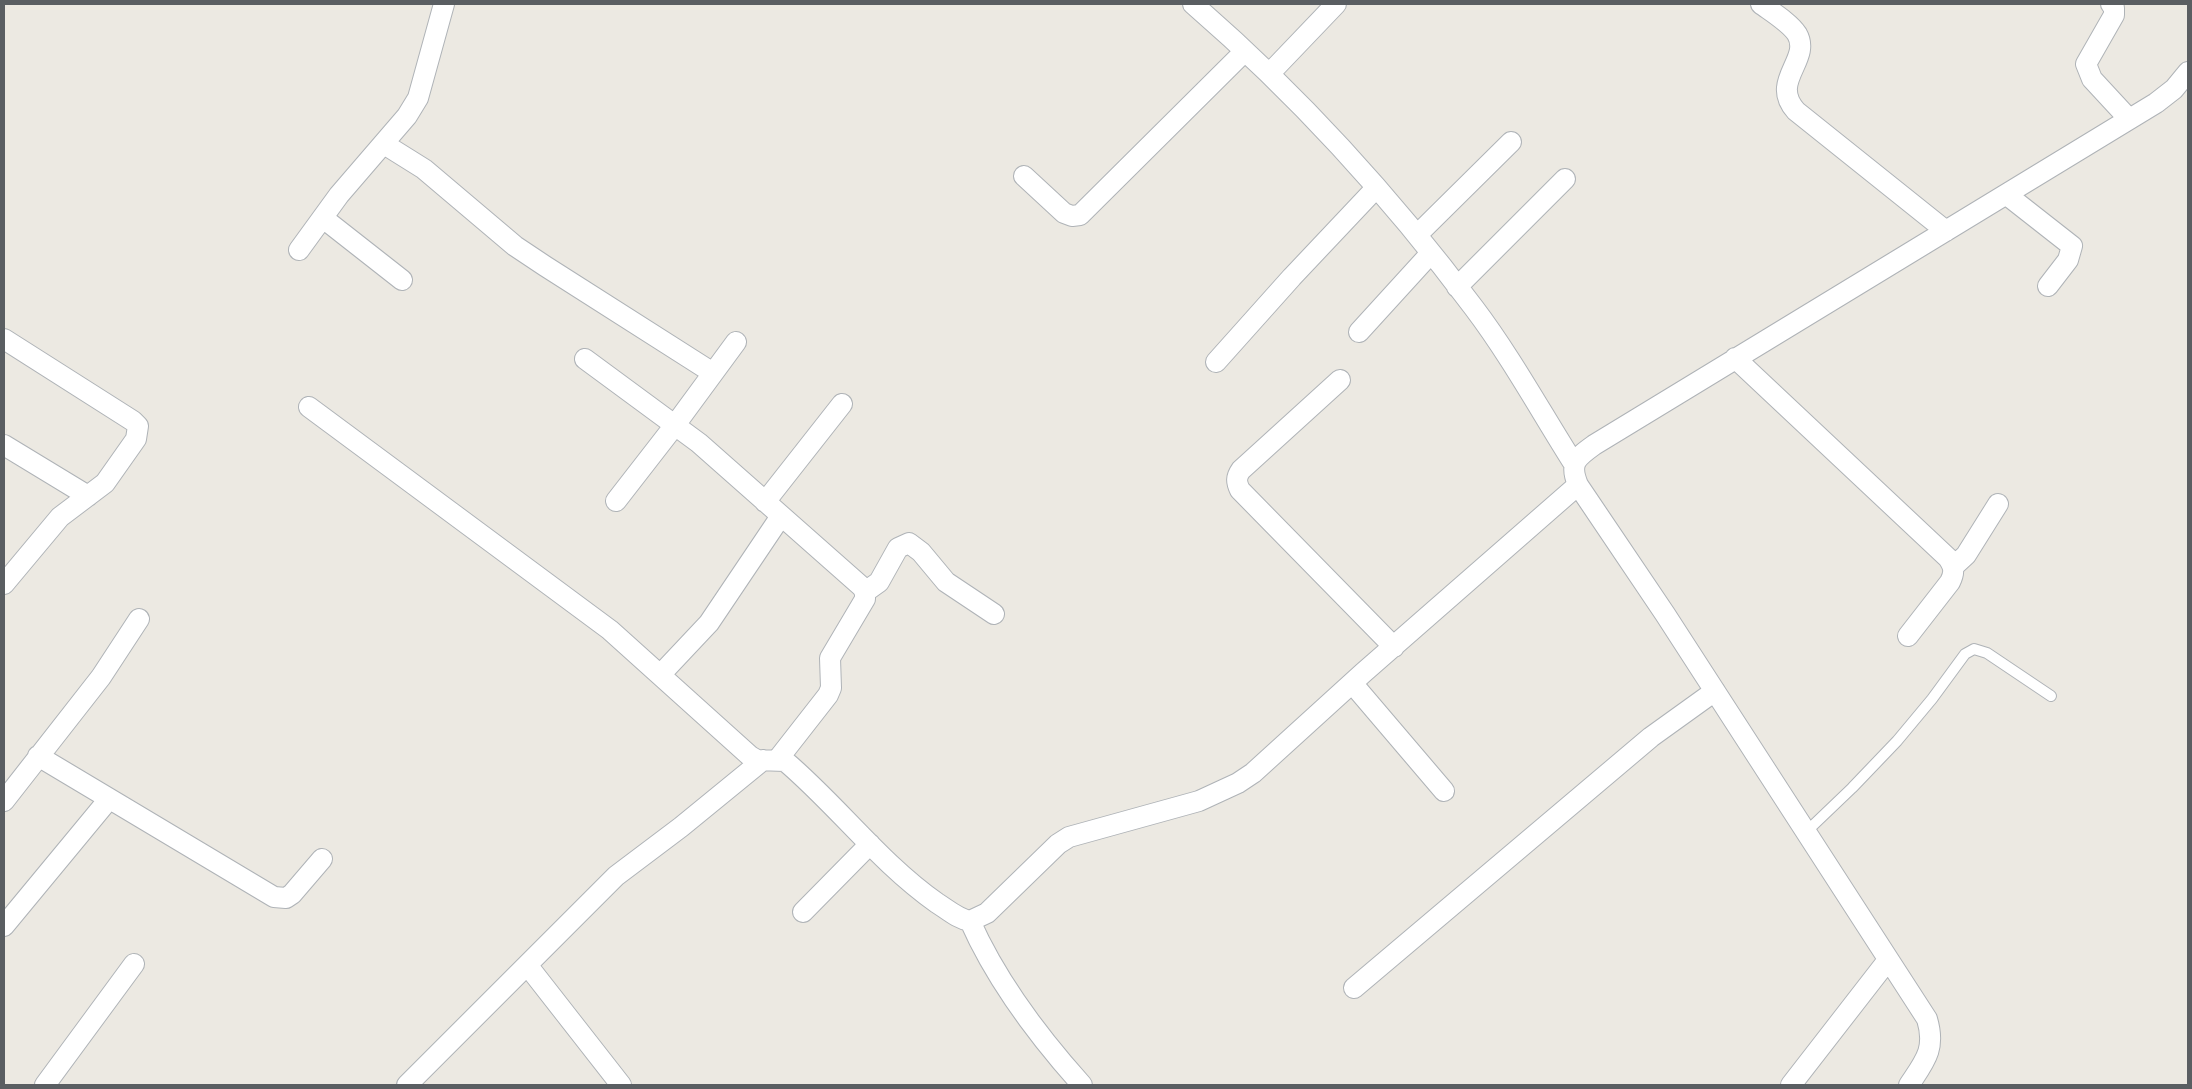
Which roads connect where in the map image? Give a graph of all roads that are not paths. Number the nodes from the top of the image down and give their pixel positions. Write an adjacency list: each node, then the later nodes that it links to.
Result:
1 (444, 4): 11 (street)
2 (1193, 4): 6 (street)
3 (1336, 4): 7 (street)
4 (1761, 4): 17 (street)
5 (2110, 4): 9 (street)
6 (1245, 52): 7 (street); 12 (street)
7 (1270, 73): 14 (street)
8 (2186, 78): 9 (street)
9 (2129, 119): 15 (street)
10 (1511, 142): 18 (street)
11 (384, 144): 16 (street); 30 (street)
12 (1024, 176)
13 (1565, 179): 23 (street)
14 (1376, 188): 18 (street); 29 (street)
15 (2007, 194): 17 (street); 22 (street)
16 (323, 218): 19 (street); 21 (street)
17 (1946, 231): 27 (street)
18 (1417, 235): 20 (street)
19 (299, 250)
20 (1431, 253): 23 (street); 24 (street)
21 (402, 280)
22 (2048, 286)
23 (1457, 287): 36 (street)
24 (1359, 332)
25 (4, 339): 38 (street)
26 (736, 342): 30 (street)
27 (1735, 358): 36 (street); 43 (street)
28 (584, 360): 34 (street)
29 (1216, 362)
30 (713, 373): 34 (street)
31 (1340, 380): 49 (street)
32 (842, 404): 40 (street)
33 (309, 407): 50 (street)
34 (675, 426): 39 (street); 40 (street)
35 (4, 445): 38 (street)
36 (1574, 464): 37 (street)
37 (1578, 485): 49 (street); 52 (street)
38 (88, 496): 44 (street)
39 (616, 500)
40 (765, 502): 42 (street)
41 (1998, 504): 43 (street)
42 (781, 516): 45 (street); 50 (street)
43 (1953, 567): 48 (street)
44 (4, 584)
45 (866, 592): 46 (street); 55 (street)
46 (994, 614)
47 (139, 619): 54 (street)
48 (1908, 636)
49 (1394, 646): 51 (street)
50 (661, 674): 55 (street)
51 (1352, 683): 56 (street); 63 (street)
52 (1715, 691): 59 (street); 68 (street)
53 (2052, 696): 59 (lane)
54 (38, 756): 57 (street); 58 (street)
55 (770, 760): 60 (street); 67 (street)
56 (1444, 791)
57 (109, 799): 61 (street); 64 (street)
58 (4, 801)
59 (1806, 832): 65 (street)
60 (870, 844): 62 (street); 63 (street)
61 (322, 859)
62 (803, 912)
63 (970, 921): 72 (street)
64 (4, 926)
65 (1888, 960): 73 (street); 74 (street)
66 (134, 964): 69 (street)
67 (528, 966): 70 (street); 71 (street)
68 (1354, 988)
69 (45, 1085)
70 (407, 1085)
71 (621, 1085)
72 (1082, 1085)
73 (1791, 1085)
74 (1909, 1085)

